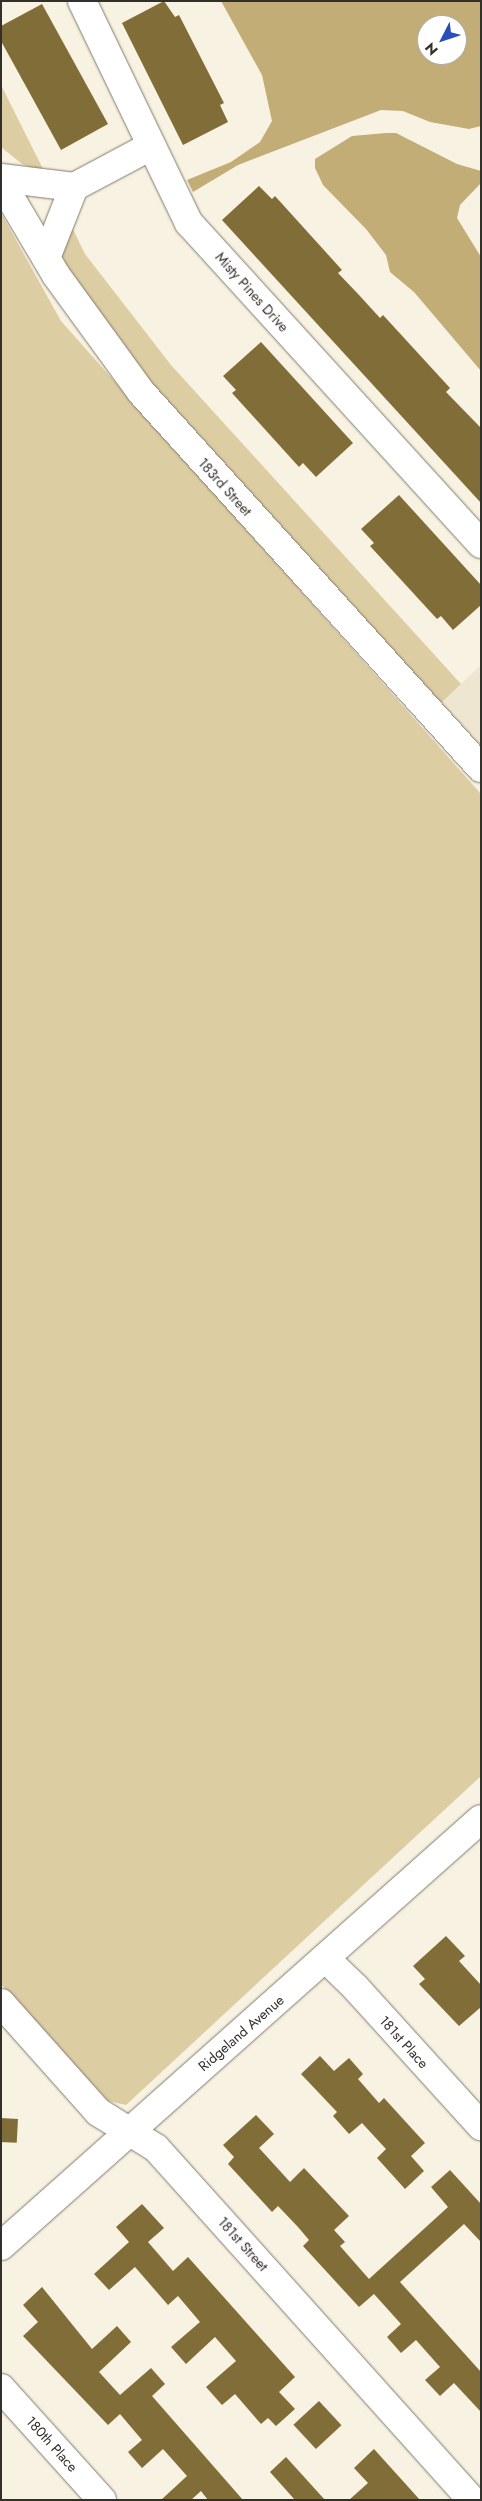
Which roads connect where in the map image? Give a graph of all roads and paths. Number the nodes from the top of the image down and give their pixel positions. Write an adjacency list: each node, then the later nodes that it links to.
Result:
1 (82, 1): 2 (street, Misty Pines Drive)
2 (151, 146): 4 (street); 6 (street, Misty Pines Drive)
3 (1, 180): 4 (street); 5 (street, 183rd Street)
4 (74, 187): 5 (street)
5 (46, 258): 7 (street, 183rd Street)
6 (481, 544)
7 (481, 768)
8 (481, 1819): 9 (street, Ridgeland Avenue)
9 (326, 1959): 11 (street, 181st Place); 12 (street, Ridgeland Avenue)
10 (1, 2003): 12 (street, 181st Street)
11 (481, 2126)
12 (128, 2131): 13 (street, Ridgeland Avenue); 16 (street, 181st Street)
13 (1, 2246)
14 (1, 2388): 15 (street, 180th Place)
15 (102, 2500)
16 (472, 2500)

